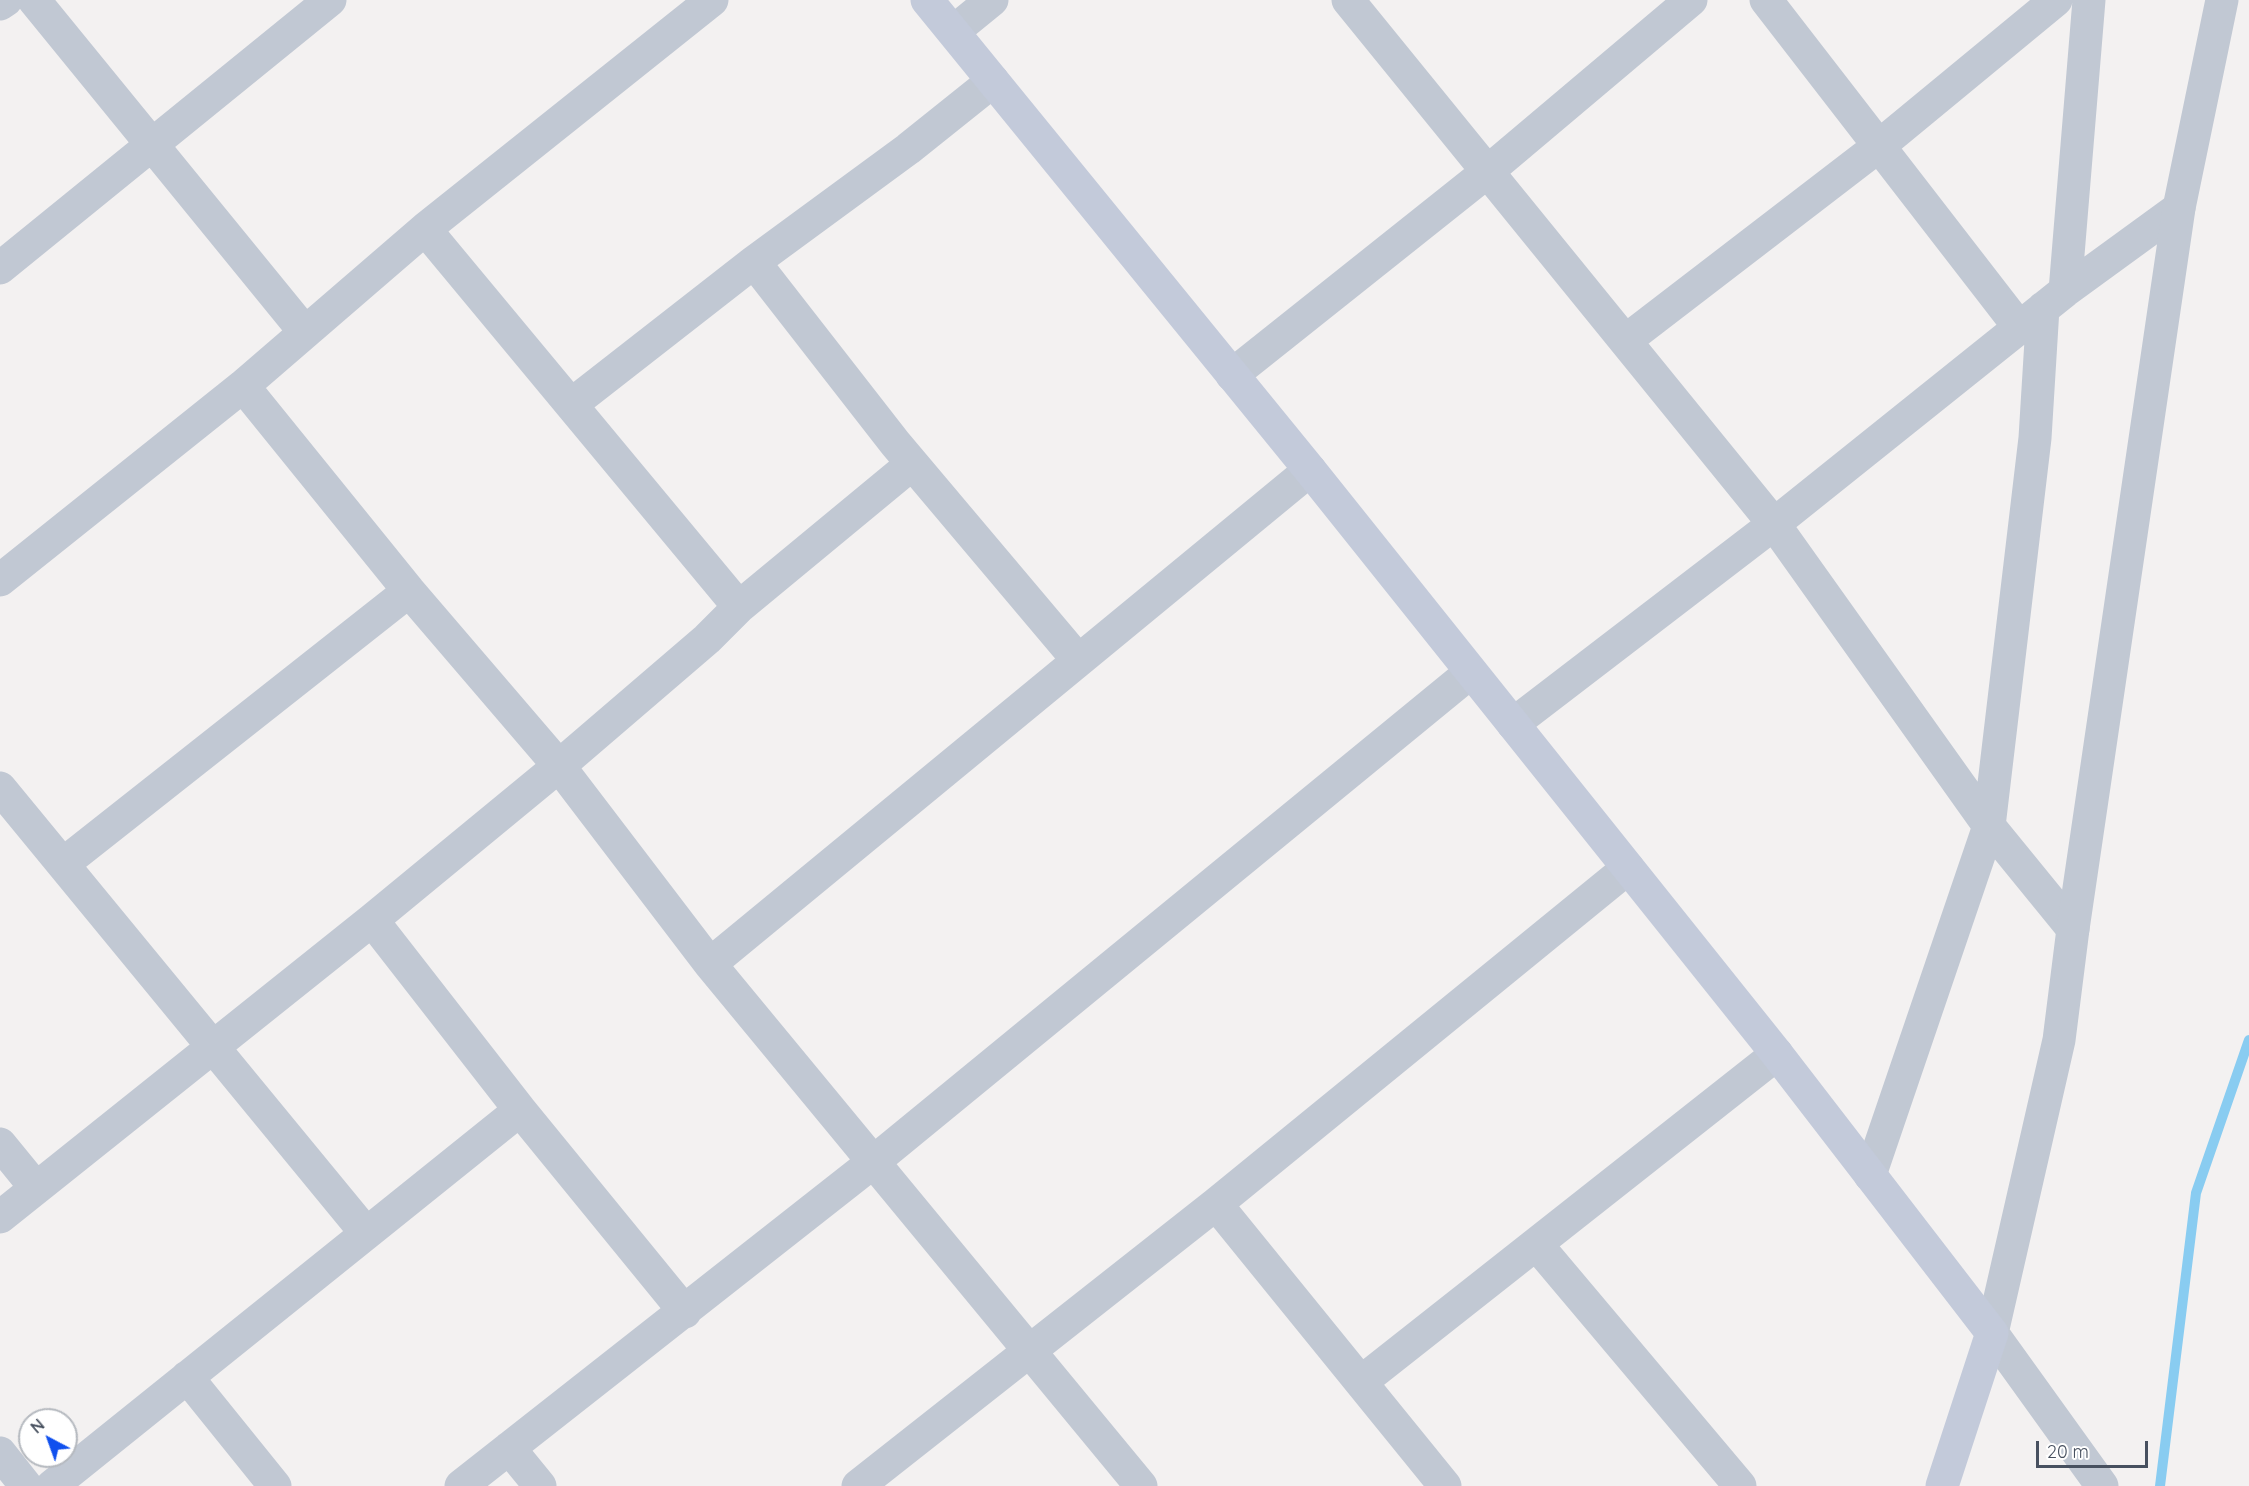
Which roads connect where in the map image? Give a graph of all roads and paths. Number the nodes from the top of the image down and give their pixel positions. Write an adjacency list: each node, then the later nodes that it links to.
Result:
1 (6, 0): 13 (street)
2 (34, 0): 16 (street)
3 (330, 0): 16 (street)
4 (712, 0): 20 (street)
5 (927, 0): 14 (main road)
6 (992, 0): 14 (street)
7 (1691, 0): 18 (street)
8 (1766, 0): 17 (street)
9 (2056, 0): 17 (street)
10 (2089, 0): 23 (street)
11 (2222, 0): 19 (street)
12 (1351, 1): 18 (street)
13 (0, 4)
14 (954, 31): 15 (main road)
15 (993, 81): 21 (street); 26 (main road)
16 (152, 145): 22 (street); 24 (street)
17 (1879, 146): 23 (street); 25 (street)
18 (1487, 172): 25 (street); 26 (street)
19 (2179, 208): 23 (street); 44 (street)
20 (425, 229): 24 (street); 28 (street)
21 (754, 262): 28 (street); 29 (street)
22 (0, 268)
23 (2042, 309): 31 (street); 40 (street)
24 (304, 331): 27 (street)
25 (1625, 341): 31 (street)
26 (1232, 375): 30 (main road)
27 (243, 386): 32 (street); 33 (street)
28 (572, 404): 34 (street)
29 (912, 464): 34 (street); 35 (street)
30 (1310, 470): 35 (street); 36 (main road)
31 (1774, 524): 37 (street); 40 (street)
32 (0, 580)
33 (409, 591): 38 (street); 41 (street)
34 (739, 607): 38 (street)
35 (1078, 660): 45 (street)
36 (1471, 672): 37 (main road); 50 (street)
37 (1513, 724): 42 (main road)
38 (559, 766): 43 (street); 45 (street)
39 (0, 788): 41 (street)
40 (1989, 826): 44 (street); 51 (street)
41 (63, 864): 46 (street)
42 (1628, 868): 47 (main road); 53 (street)
43 (372, 920): 46 (street); 48 (street)
44 (2073, 929): 58 (street)
45 (710, 964): 50 (street)
46 (211, 1047): 52 (street); 55 (street)
47 (1777, 1054): 51 (main road); 56 (street)
48 (519, 1110): 55 (street); 57 (street)
49 (0, 1144): 52 (street)
50 (873, 1163): 57 (street); 59 (street)
51 (1870, 1175): 58 (main road)
52 (36, 1188): 54 (street)
53 (1216, 1204): 59 (street); 61 (street)
54 (0, 1217)
55 (366, 1233): 60 (street)
56 (1537, 1245): 61 (street); 72 (street)
57 (685, 1312): 62 (street)
58 (1992, 1333): 73 (main road); 74 (street)
59 (1029, 1349): 69 (street); 70 (street)
60 (187, 1377): 65 (street); 66 (street)
61 (1361, 1382): 71 (street)
62 (509, 1448): 67 (street); 68 (street)
63 (0, 1454): 64 (street)
64 (26, 1486)
65 (52, 1486)
66 (275, 1486)
67 (461, 1486)
68 (540, 1486)
69 (858, 1486)
70 (1141, 1486)
71 (1445, 1486)
72 (1740, 1486)
73 (1942, 1486)
74 (2102, 1486)

